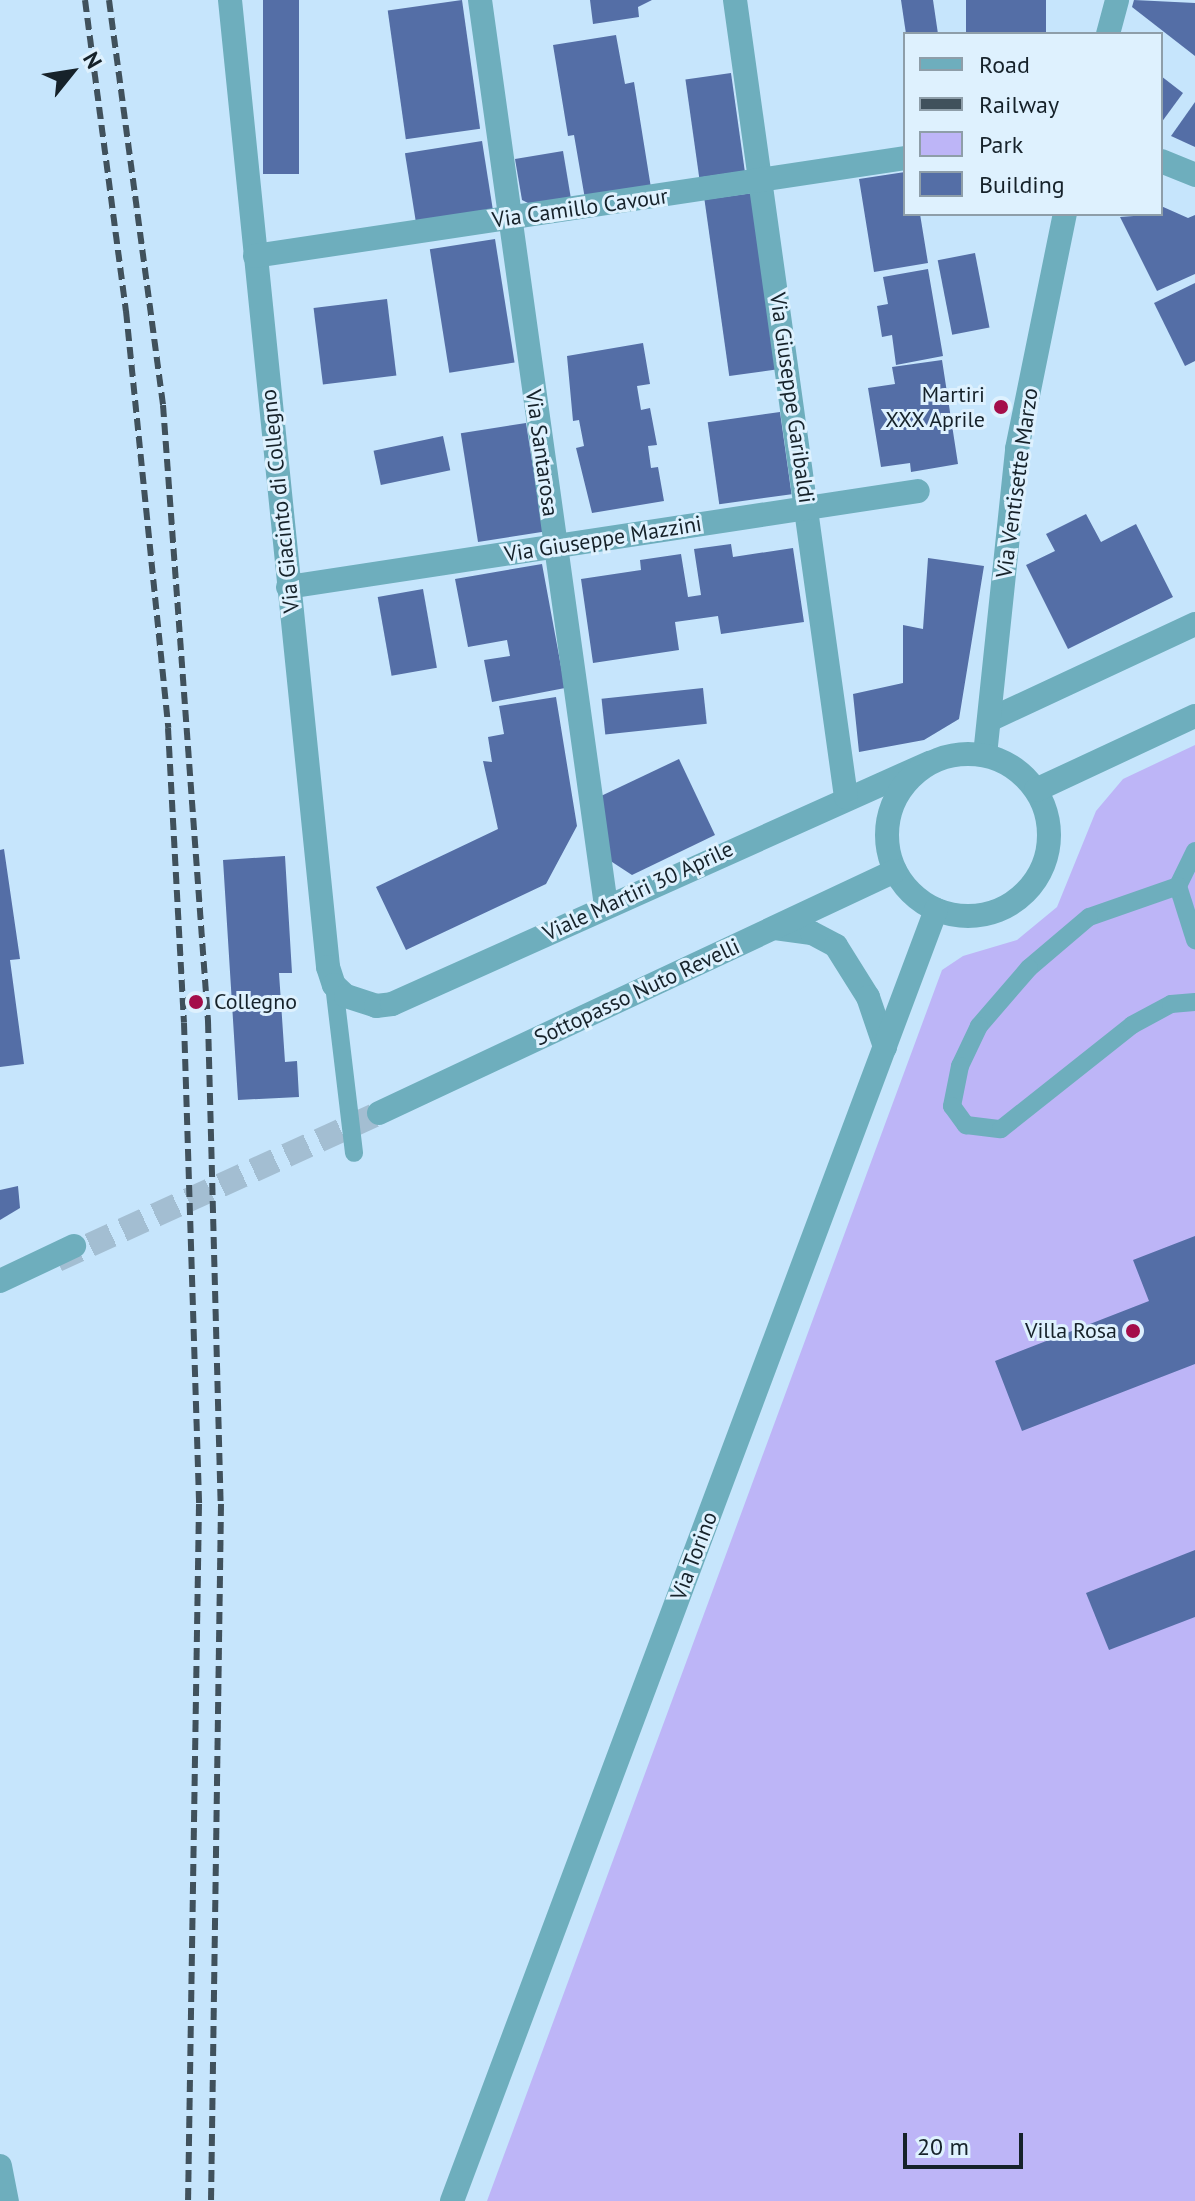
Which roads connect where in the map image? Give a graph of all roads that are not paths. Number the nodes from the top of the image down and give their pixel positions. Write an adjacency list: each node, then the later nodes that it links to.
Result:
1 (230, 0): 12 (street, Via Giacinto di Collegno)
2 (480, 0): 11 (street, Via Santarosa)
3 (735, 0): 9 (street, Via Giuseppe Garibaldi)
4 (1117, 0): 5 (street)
5 (1109, 32)
6 (903, 158): 9 (street, Via Camillo Cavour)
7 (1163, 162): 8 (street)
8 (1195, 175)
9 (762, 181): 11 (street, Via Camillo Cavour); 14 (street, Via Giuseppe Garibaldi)
10 (1065, 216): 19 (street, Via Ventisette Marzo)
11 (510, 219): 12 (street, Via Camillo Cavour); 15 (street, Via Santarosa)
12 (255, 256): 16 (street, Via Giacinto di Collegno)
13 (918, 491): 14 (street, Via Giuseppe Mazzini)
14 (807, 508): 15 (street, Via Giuseppe Mazzini); 23 (street, Via Giuseppe Garibaldi)
15 (555, 546): 16 (street, Via Giuseppe Mazzini); 27 (street, Via Santarosa)
16 (288, 587): 31 (street, Via Giacinto di Collegno)
17 (1195, 624): 19 (street)
18 (1195, 716): 22 (street)
19 (989, 720): 20 (street, Via Ventisette Marzo)
20 (985, 755): 21 (street); 22 (street)
21 (929, 763): 23 (street, Viale Martiri 30 Aprile); 25 (street)
22 (1036, 790): 28 (street)
23 (846, 797): 27 (street, Viale Martiri 30 Aprile)
24 (1195, 851): 26 (lane)
25 (895, 871): 28 (street); 29 (street, Sottopasso Nuto Revelli)
26 (1178, 886): 30 (lane); 32 (lane)
27 (606, 906): 31 (street, Viale Martiri 30 Aprile)
28 (936, 910): 33 (street, Via Torino)
29 (773, 928): 33 (street); 34 (street, Sottopasso Nuto Revelli)
30 (1195, 940)
31 (340, 991): 35 (lane)
32 (1195, 1002)
33 (885, 1047): 40 (street, Via Torino)
34 (379, 1113)
35 (354, 1153)
36 (74, 1246): 37 (street)
37 (0, 1281)
38 (0, 2166): 39 (street)
39 (7, 2201)
40 (452, 2201)

